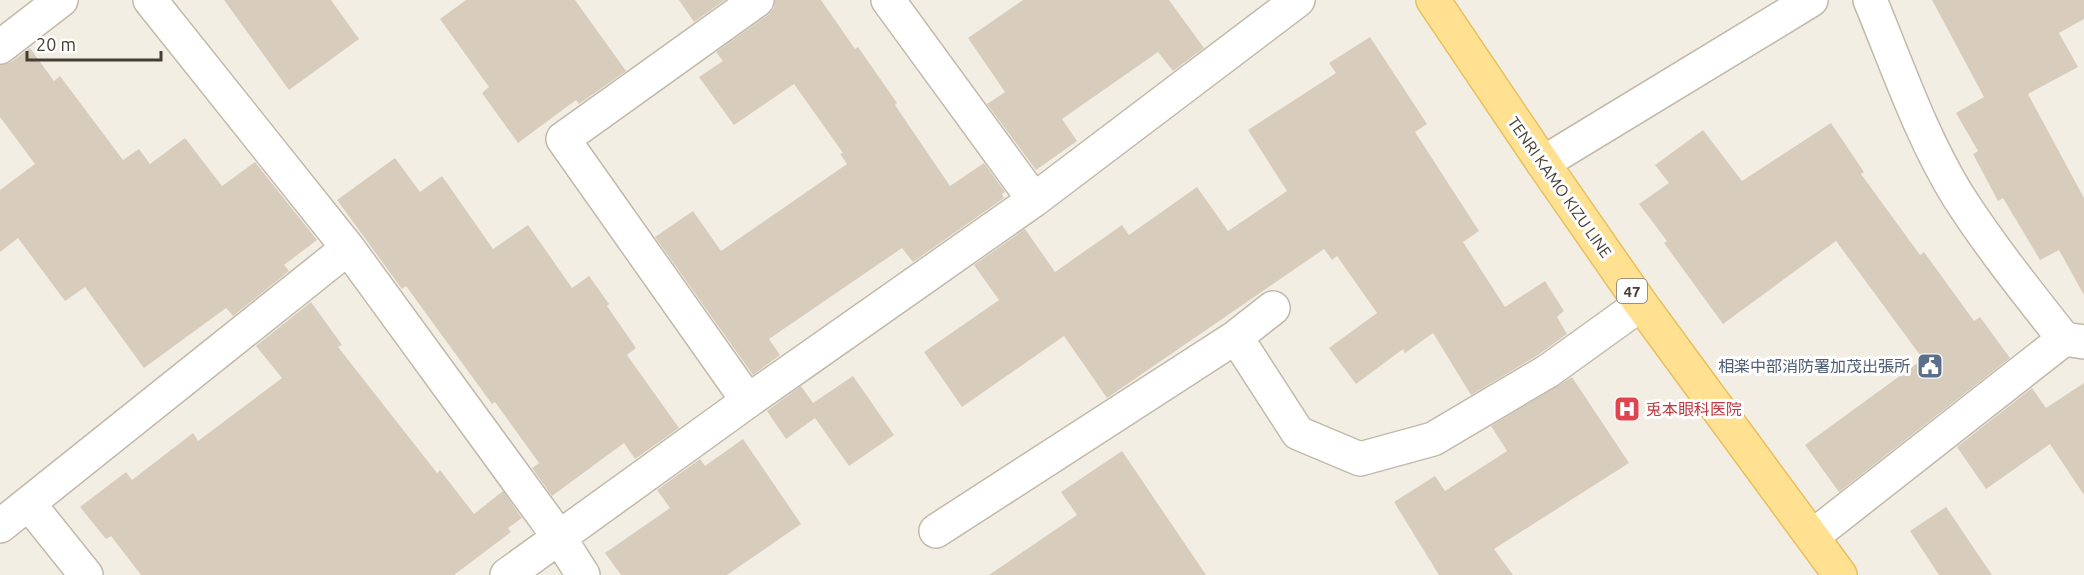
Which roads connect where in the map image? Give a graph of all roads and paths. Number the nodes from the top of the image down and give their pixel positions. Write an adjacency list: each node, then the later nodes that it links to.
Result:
1 (61, 0): 9 (street)
2 (150, 0): 12 (street)
3 (757, 0): 17 (street)
4 (888, 0): 11 (street)
5 (1298, 0): 11 (street)
6 (1433, 0): 10 (main road, TENRI KAMO KIZU LINE / 47)
7 (1811, 0): 10 (street)
8 (1870, 0): 16 (street)
9 (0, 47)
10 (1543, 163): 13 (main road, TENRI KAMO KIZU LINE / 47)
11 (1034, 200): 17 (street)
12 (348, 248): 18 (street); 22 (street)
13 (1641, 304): 15 (street); 21 (main road, TENRI KAMO KIZU LINE / 47)
14 (1273, 308): 15 (street)
15 (1236, 336): 20 (street)
16 (2074, 340): 21 (street)
17 (748, 400): 22 (street)
18 (29, 504): 19 (street); 23 (street)
19 (0, 526)
20 (936, 531)
21 (1813, 536): 26 (main road, TENRI KAMO KIZU LINE / 47)
22 (559, 537): 24 (street); 25 (street)
23 (86, 575)
24 (507, 575)
25 (583, 575)
26 (1840, 575)

